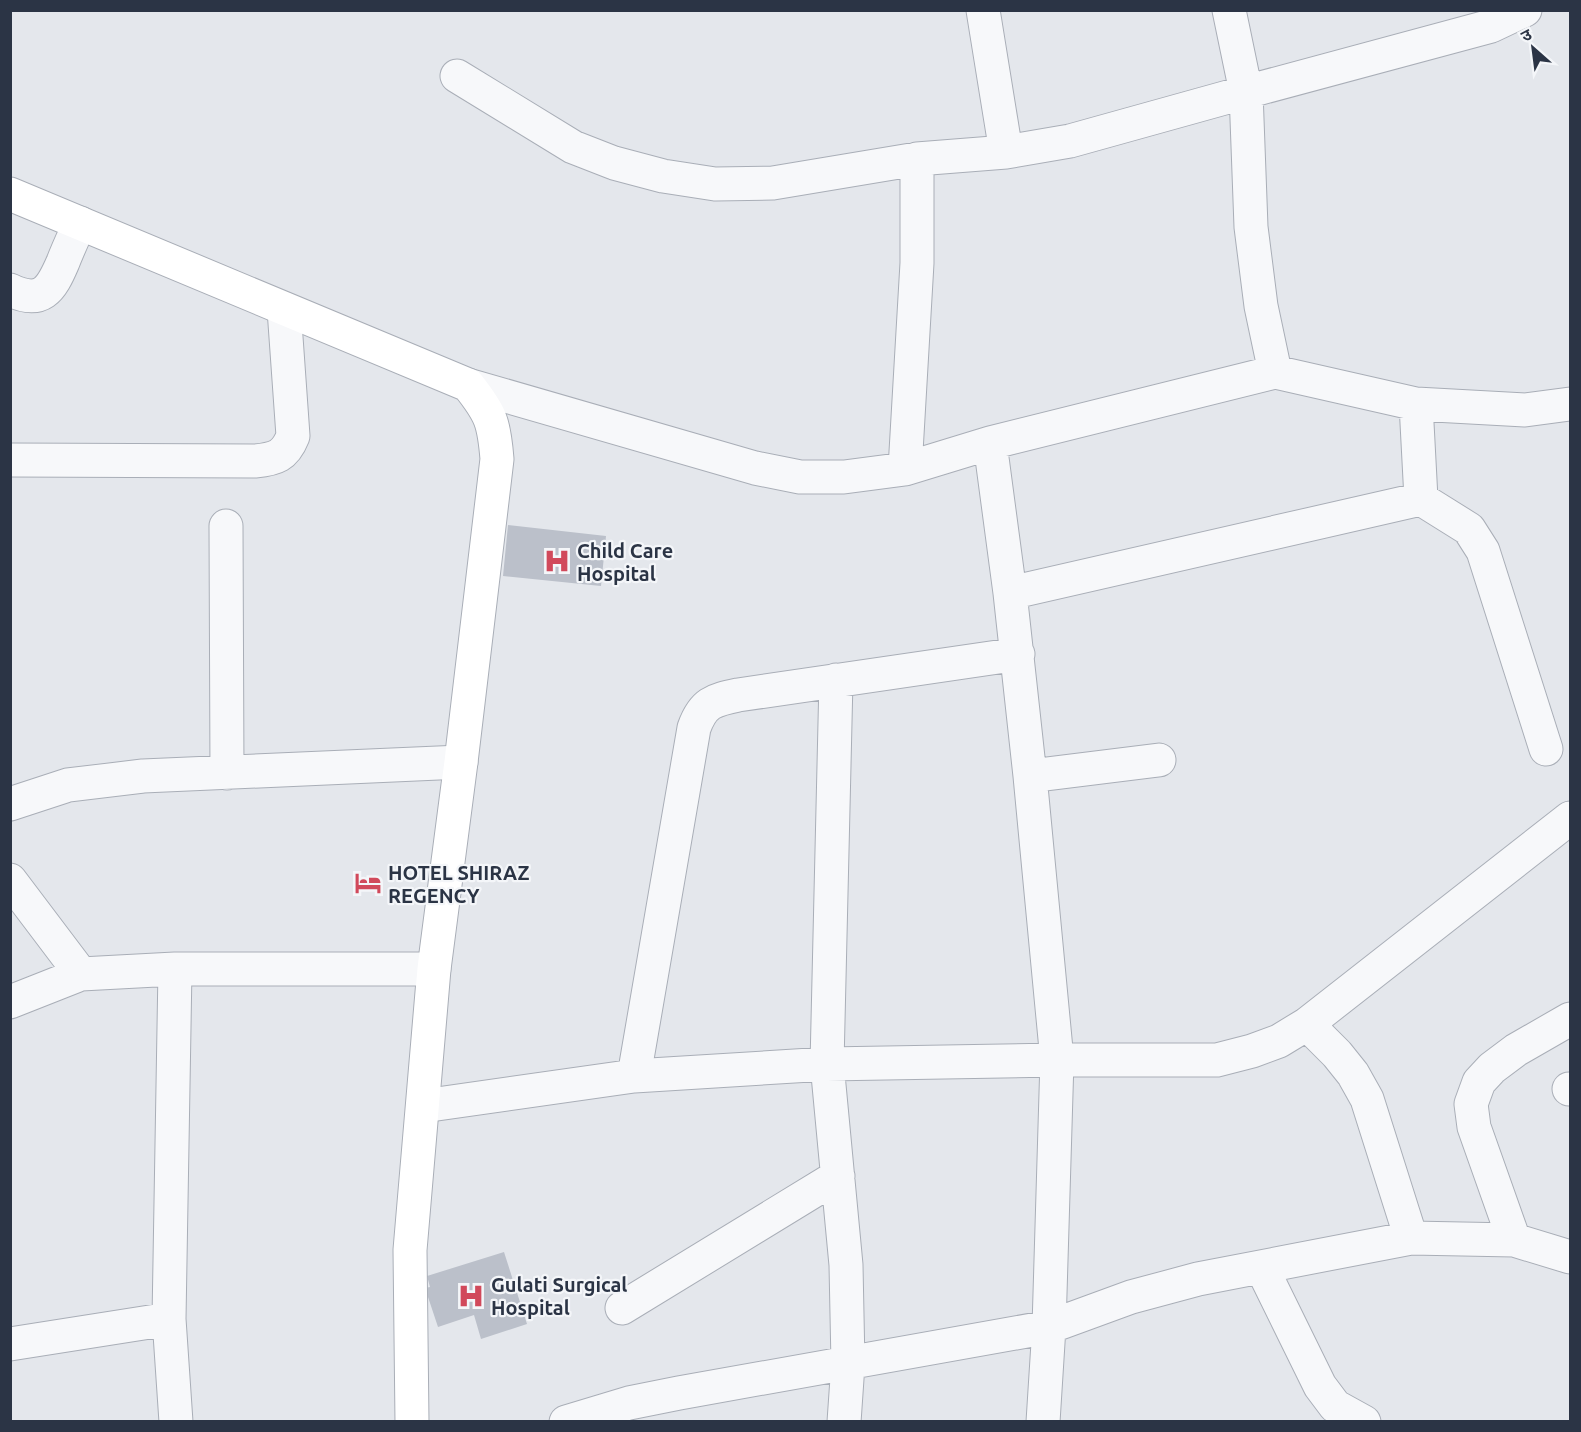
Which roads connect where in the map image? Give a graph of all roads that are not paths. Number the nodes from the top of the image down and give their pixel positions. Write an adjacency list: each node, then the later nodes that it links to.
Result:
1 (984, 10): 6 (street)
2 (1229, 10): 5 (street)
3 (1525, 10): 5 (street)
4 (457, 76): 7 (street)
5 (1246, 92): 6 (street); 12 (street)
6 (1006, 152): 7 (street)
7 (917, 159): 18 (street)
8 (10, 194): 9 (main road)
9 (80, 223): 10 (street); 11 (main road)
10 (10, 290)
11 (284, 309): 13 (main road); 17 (street)
12 (1275, 372): 14 (street); 16 (street)
13 (468, 385): 18 (street); 26 (main road)
14 (1416, 404): 15 (street); 19 (street)
15 (1570, 404)
16 (990, 444): 18 (street); 21 (street)
17 (10, 460)
18 (904, 469)
19 (1420, 499): 21 (street); 24 (street)
20 (226, 526): 27 (street)
21 (1010, 593): 22 (street)
22 (1018, 654): 23 (street); 28 (street)
23 (836, 680): 39 (street); 40 (street)
24 (1546, 749)
25 (1159, 760): 28 (street)
26 (461, 762): 27 (street); 33 (main road)
27 (227, 773): 29 (street)
28 (1030, 776): 38 (street)
29 (10, 804)
30 (1570, 818): 37 (street)
31 (10, 880): 34 (street)
32 (176, 969): 33 (street); 34 (street); 48 (street)
33 (434, 969): 41 (main road)
34 (81, 974): 35 (street)
35 (10, 1002)
36 (1570, 1019): 44 (street)
37 (1307, 1024): 38 (street); 43 (street)
38 (1057, 1060): 39 (street); 49 (street)
39 (827, 1064): 40 (street); 42 (street)
40 (634, 1076): 41 (street)
41 (423, 1106): 53 (main road)
42 (838, 1176): 47 (street); 51 (street)
43 (1411, 1238): 44 (street); 46 (street)
44 (1514, 1240): 45 (street)
45 (1570, 1257)
46 (1262, 1268): 49 (street); 57 (street)
47 (622, 1308)
48 (169, 1319): 50 (street); 52 (street)
49 (1049, 1327): 51 (street); 56 (street)
50 (10, 1344)
51 (848, 1364): 54 (street); 55 (street)
52 (176, 1422)
53 (411, 1422)
54 (566, 1422)
55 (844, 1422)
56 (1043, 1422)
57 (1364, 1422)

